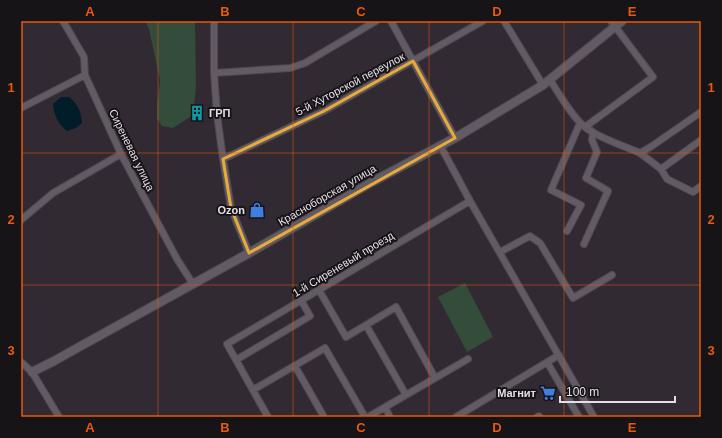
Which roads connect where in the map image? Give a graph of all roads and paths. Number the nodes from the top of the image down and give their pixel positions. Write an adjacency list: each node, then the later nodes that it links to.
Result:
1 (63, 21): 11 (street, Сиреневая улица)
2 (214, 21): 10 (street)
3 (376, 21): 10 (street)
4 (390, 21): 9 (street)
5 (483, 21): 9 (street, 5-й Хуторской переулок)
6 (504, 21): 12 (street)
7 (622, 21): 8 (street, Красноборская улица)
8 (613, 24): 12 (street, Красноборская улица); 15 (street)
9 (413, 61): 17 (street); 22 (street, 5-й Хуторской переулок)
10 (214, 73): 22 (street)
11 (85, 75): 13 (street); 21 (street, Сиреневая улица)
12 (547, 83): 15 (street); 17 (street, Красноборская улица)
13 (21, 108)
14 (701, 112): 20 (street)
15 (582, 125): 16 (street); 27 (street)
16 (593, 132): 20 (street); 28 (street)
17 (455, 138): 19 (street, Красноборская улица)
18 (701, 140): 23 (street)
19 (440, 145): 25 (street); 30 (street, Красноборская улица)
20 (640, 153): 23 (street)
21 (121, 154): 26 (street); 32 (street, Сиреневая улица)
22 (223, 159): 30 (street)
23 (661, 169): 24 (street)
24 (701, 186)
25 (470, 201): 29 (street); 33 (street, 1-й Сиреневый проезд)
26 (21, 220)
27 (567, 231)
28 (584, 244)
29 (500, 252): 31 (street); 36 (street)
30 (249, 253): 32 (street, Красноборская улица)
31 (612, 275)
32 (193, 284): 42 (street, Красноборская улица)
33 (319, 290): 34 (street, 1-й Сиреневый проезд); 35 (street)
34 (301, 300): 38 (street, 1-й Сиреневый проезд); 38 (street)
35 (366, 325): 43 (street); 45 (street)
36 (559, 355): 40 (street); 55 (street)
37 (468, 359): 43 (street)
38 (236, 360): 44 (street)
39 (21, 362): 42 (street)
40 (546, 362): 53 (street); 54 (street)
41 (294, 366): 44 (street); 49 (street); 50 (street)
42 (32, 372): 47 (street)
43 (435, 378): 45 (street)
44 (253, 390): 48 (street)
45 (406, 395): 46 (street)
46 (385, 407): 51 (street); 52 (street)
47 (59, 417)
48 (268, 417)
49 (324, 417)
50 (365, 417)
51 (368, 417)
52 (390, 417)
53 (456, 417)
54 (578, 417)
55 (594, 417)

